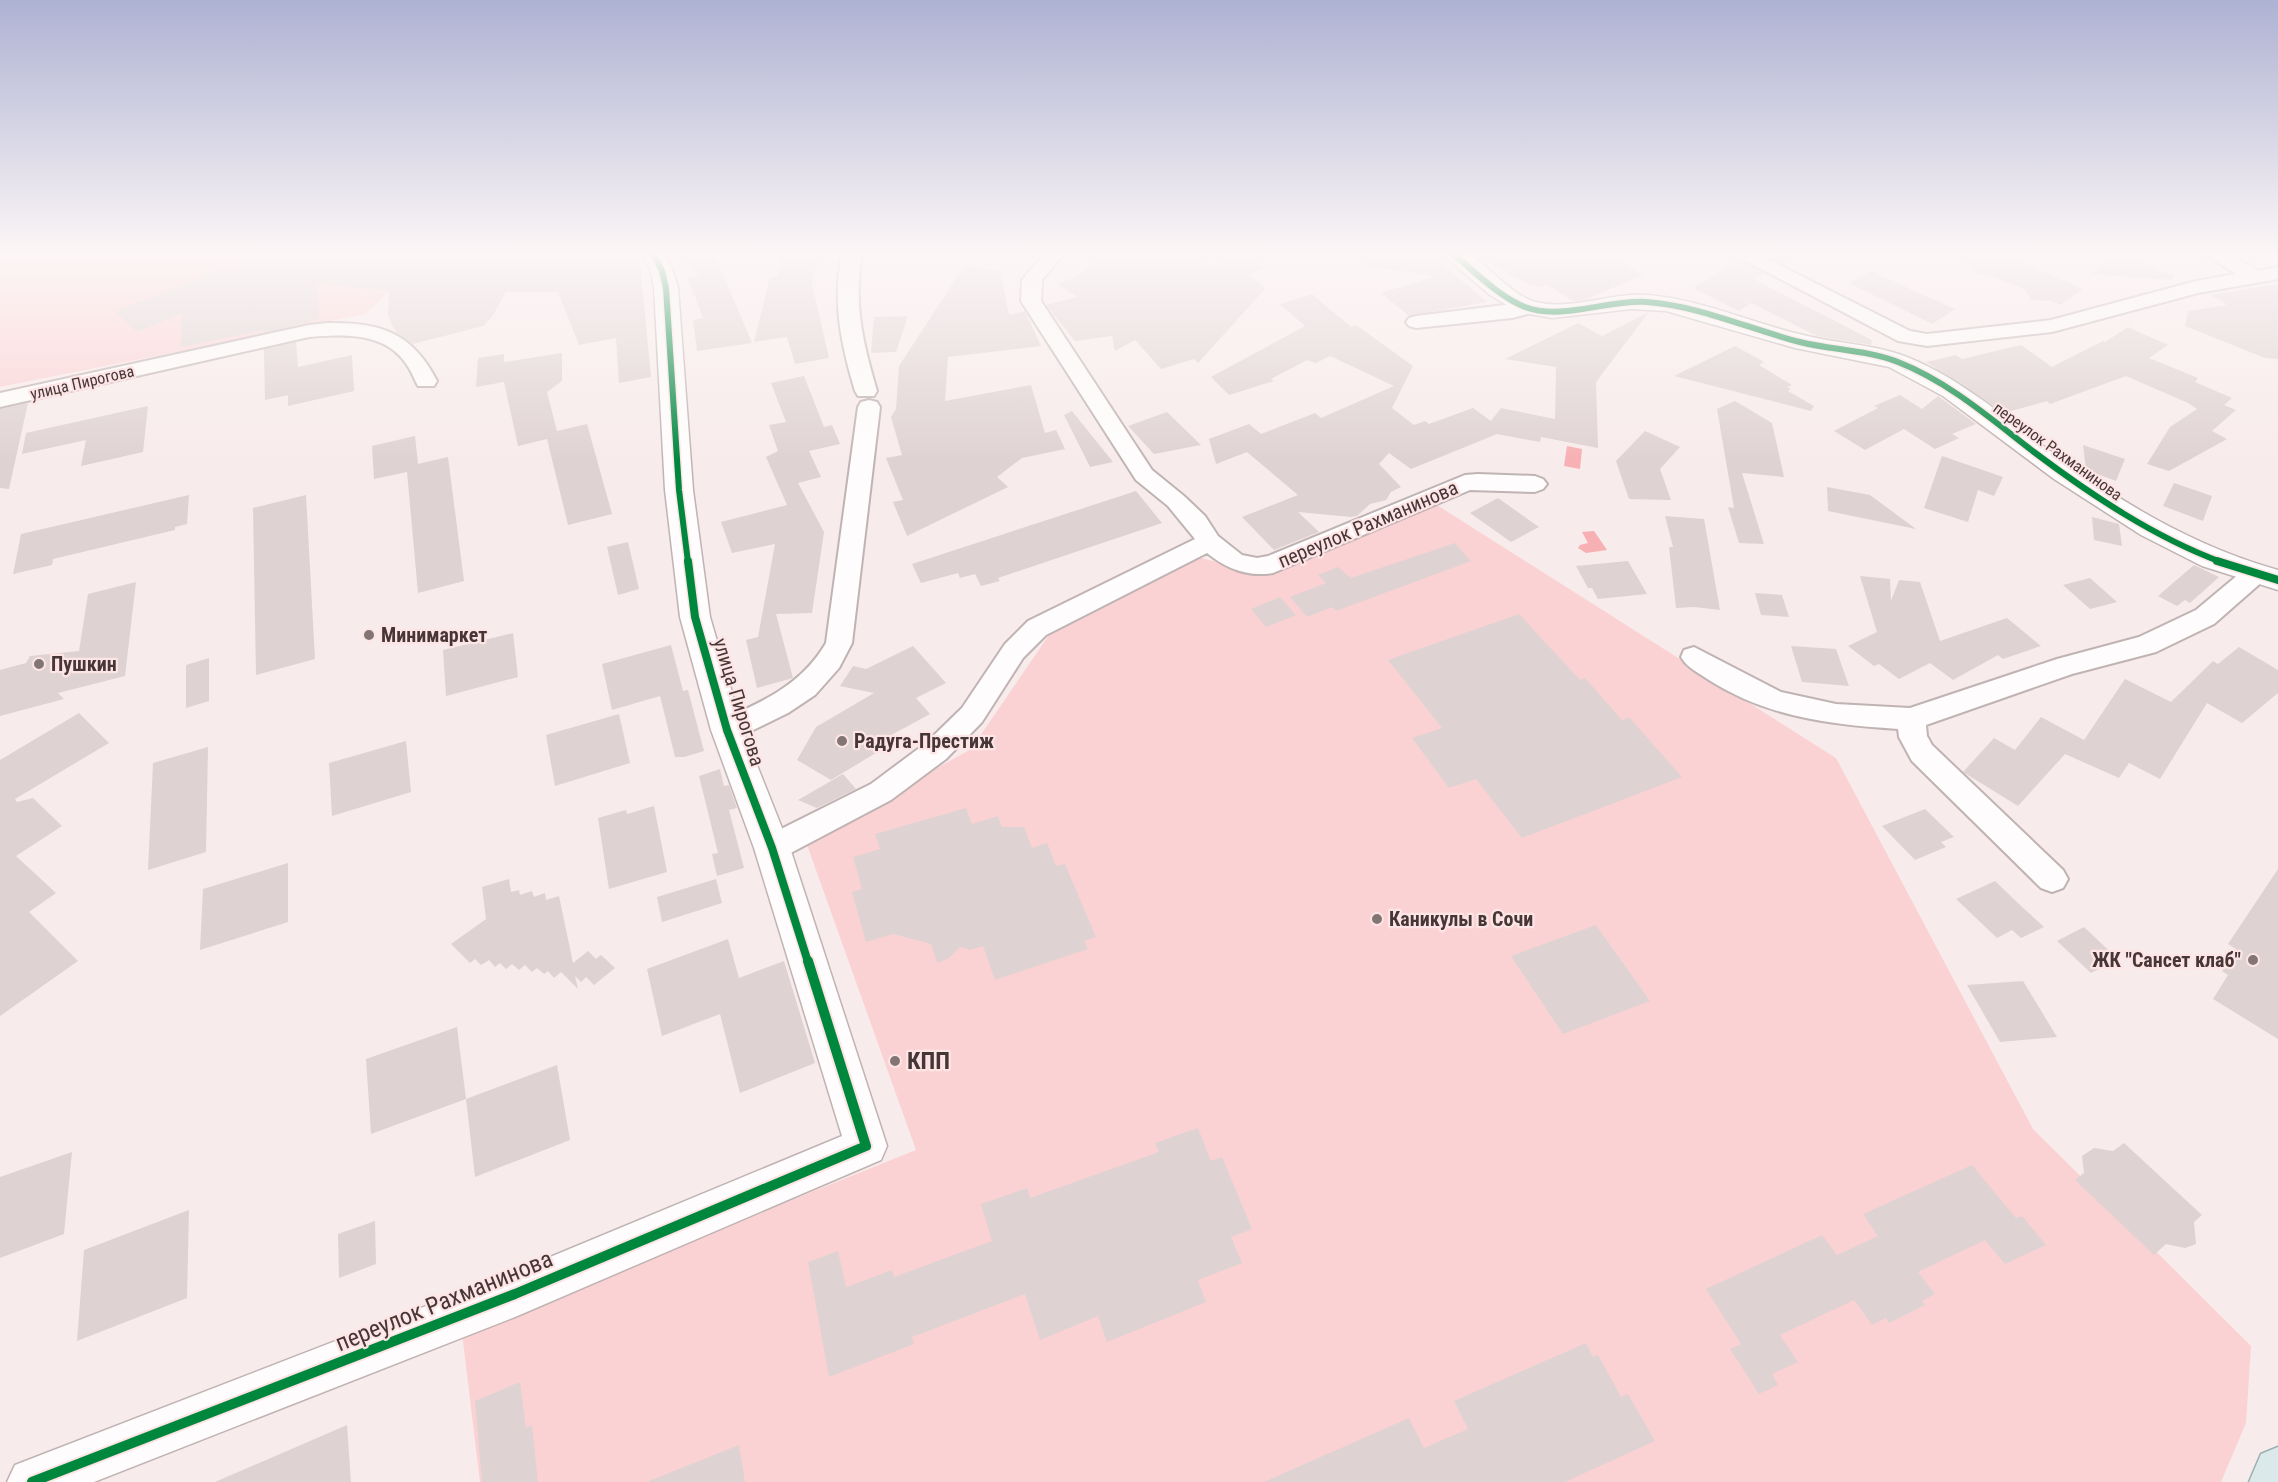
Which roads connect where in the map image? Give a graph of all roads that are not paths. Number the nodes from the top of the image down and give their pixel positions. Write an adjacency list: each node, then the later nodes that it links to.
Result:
1 (668, 322): 16 (street, улица Пирогова)
2 (848, 322): 16 (street, улица Пирогова)
3 (1044, 322): 12 (street, переулок Рахманинова)
4 (1736, 322): 8 (street, переулок Рахманинова)
5 (1876, 322): 7 (street)
6 (2066, 322): 7 (street)
7 (1905, 337): 8 (street)
8 (1879, 356): 13 (street, переулок Рахманинова)
9 (426, 381): 10 (street, улица Пирогова)
10 (0, 400)
11 (1535, 484): 12 (street, переулок Рахманинова)
12 (1209, 542): 17 (street)
13 (2266, 578): 15 (street, переулок Рахманинова)
14 (1694, 657): 15 (street, переулок Рахманинова)
15 (1911, 719): 18 (street)
16 (727, 730): 17 (street, улица Пирогова)
17 (772, 849): 19 (street, улица Пирогова)
18 (2052, 879)
19 (866, 1146): 21 (street, переулок Рахманинова)
20 (2278, 1472): 22 (main road)
21 (32, 1482)
22 (2274, 1482)

